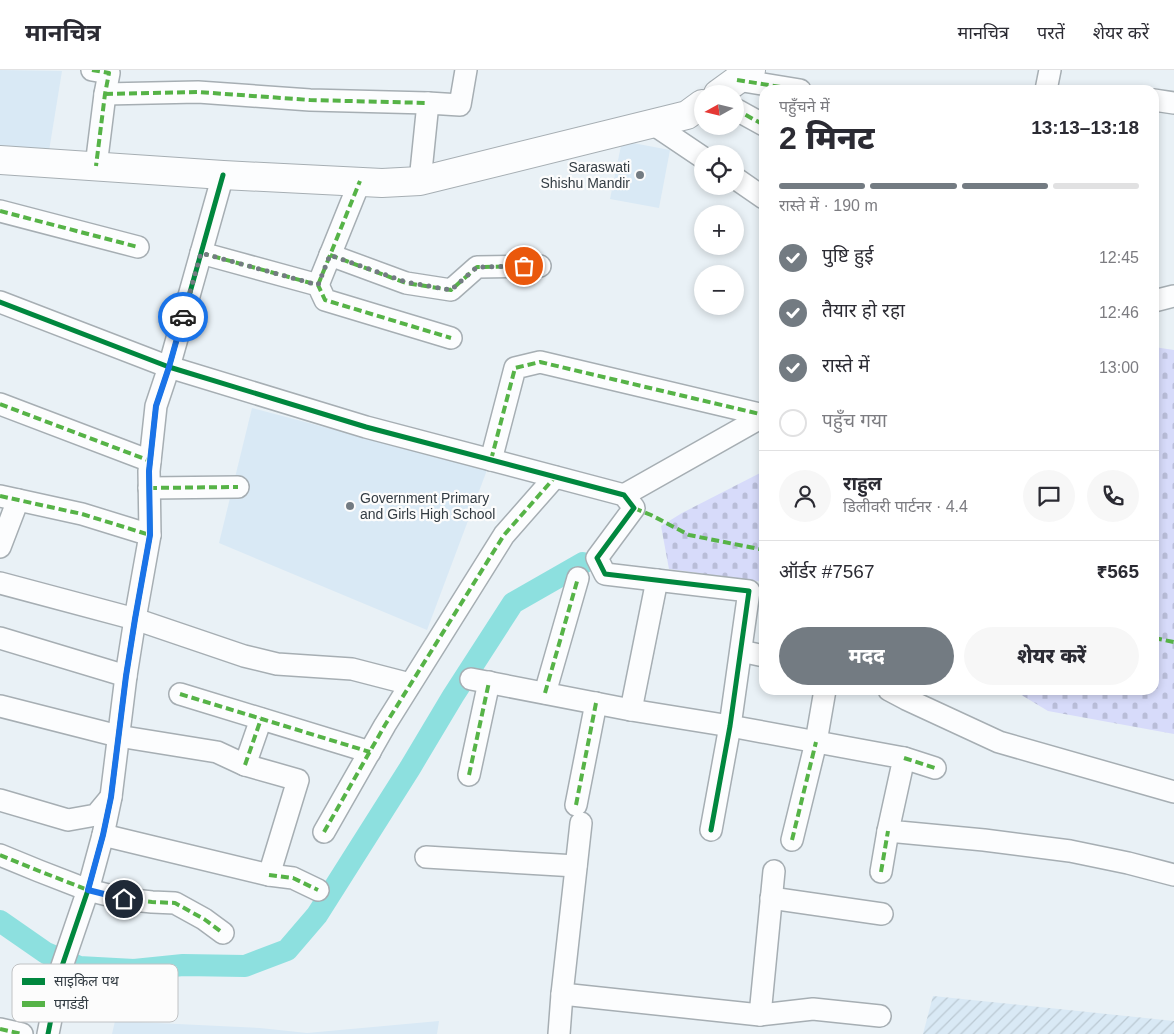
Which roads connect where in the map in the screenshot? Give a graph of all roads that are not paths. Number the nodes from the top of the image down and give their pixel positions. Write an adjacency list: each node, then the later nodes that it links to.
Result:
1 (92, 70): 7 (street)
2 (466, 70): 9 (street)
3 (1050, 70): 6 (street)
4 (735, 81): 5 (street)
5 (764, 85)
6 (1047, 85)
7 (105, 94): 9 (street); 17 (street)
8 (1159, 101): 10 (street)
9 (428, 103): 19 (street)
10 (1174, 103)
11 (694, 110): 14 (street)
12 (744, 114): 13 (street)
13 (759, 122)
14 (653, 124): 15 (street); 19 (street)
15 (694, 152)
16 (0, 160): 17 (street)
17 (96, 166): 18 (street)
18 (223, 175): 20 (street); 25 (street)
19 (420, 181): 20 (street)
20 (360, 182): 26 (street)
21 (744, 184): 22 (street)
22 (759, 195)
23 (0, 211): 24 (street)
24 (138, 247)
25 (201, 253): 28 (street); 33 (street)
26 (330, 255): 27 (street); 28 (street)
27 (540, 266)
28 (318, 285): 32 (street)
29 (1174, 296): 30 (street)
30 (1159, 300)
31 (1, 306): 33 (street)
32 (451, 338)
33 (169, 367): 37 (street); 38 (street)
34 (0, 404): 38 (street)
35 (759, 415): 37 (street)
36 (759, 419): 42 (street)
37 (491, 460): 39 (street)
38 (150, 462): 41 (street)
39 (555, 477): 42 (street); 54 (street)
40 (238, 486): 41 (street)
41 (149, 488): 44 (street)
42 (624, 495): 47 (street)
43 (9, 498): 44 (street); 45 (street)
44 (150, 535): 49 (street)
45 (0, 547)
46 (578, 578): 56 (street)
47 (657, 580): 51 (street); 61 (street)
48 (0, 583): 49 (street)
49 (135, 619): 53 (street); 54 (street)
50 (0, 638): 53 (street)
51 (741, 651): 52 (street); 63 (street)
52 (759, 655)
53 (126, 676): 64 (street)
54 (410, 684): 66 (street)
55 (180, 694): 62 (street)
56 (545, 694): 59 (street); 70 (street)
57 (824, 695): 65 (street)
58 (898, 695): 71 (street)
59 (596, 704): 61 (street); 81 (street)
60 (0, 706): 64 (street)
61 (631, 710): 63 (street)
62 (261, 718): 66 (street); 68 (street)
63 (730, 726): 65 (street); 74 (street)
64 (118, 736): 68 (street); 72 (street)
65 (816, 742): 67 (street); 78 (street)
66 (370, 752): 76 (street)
67 (904, 758): 69 (street); 75 (street)
68 (245, 765): 84 (street)
69 (935, 768)
70 (469, 775)
71 (1174, 792)
72 (111, 797): 73 (street); 77 (street)
73 (0, 800)
74 (711, 830)
75 (888, 831): 83 (street); 85 (street)
76 (324, 832)
77 (103, 835): 84 (street); 86 (street)
78 (792, 840)
79 (0, 855): 86 (street)
80 (426, 857): 81 (street)
81 (576, 866): 92 (street)
82 (774, 871): 88 (street)
83 (881, 872)
84 (269, 875): 87 (street)
85 (1174, 875)
86 (88, 890): 90 (street); 91 (street)
87 (318, 890)
88 (772, 898): 89 (street); 93 (street)
89 (882, 914)
90 (222, 933)
91 (63, 964)
92 (562, 994): 93 (street); 97 (street)
93 (760, 1015): 94 (street)
94 (880, 1016)
95 (0, 1030): 96 (street)
96 (22, 1034)
97 (559, 1034)

